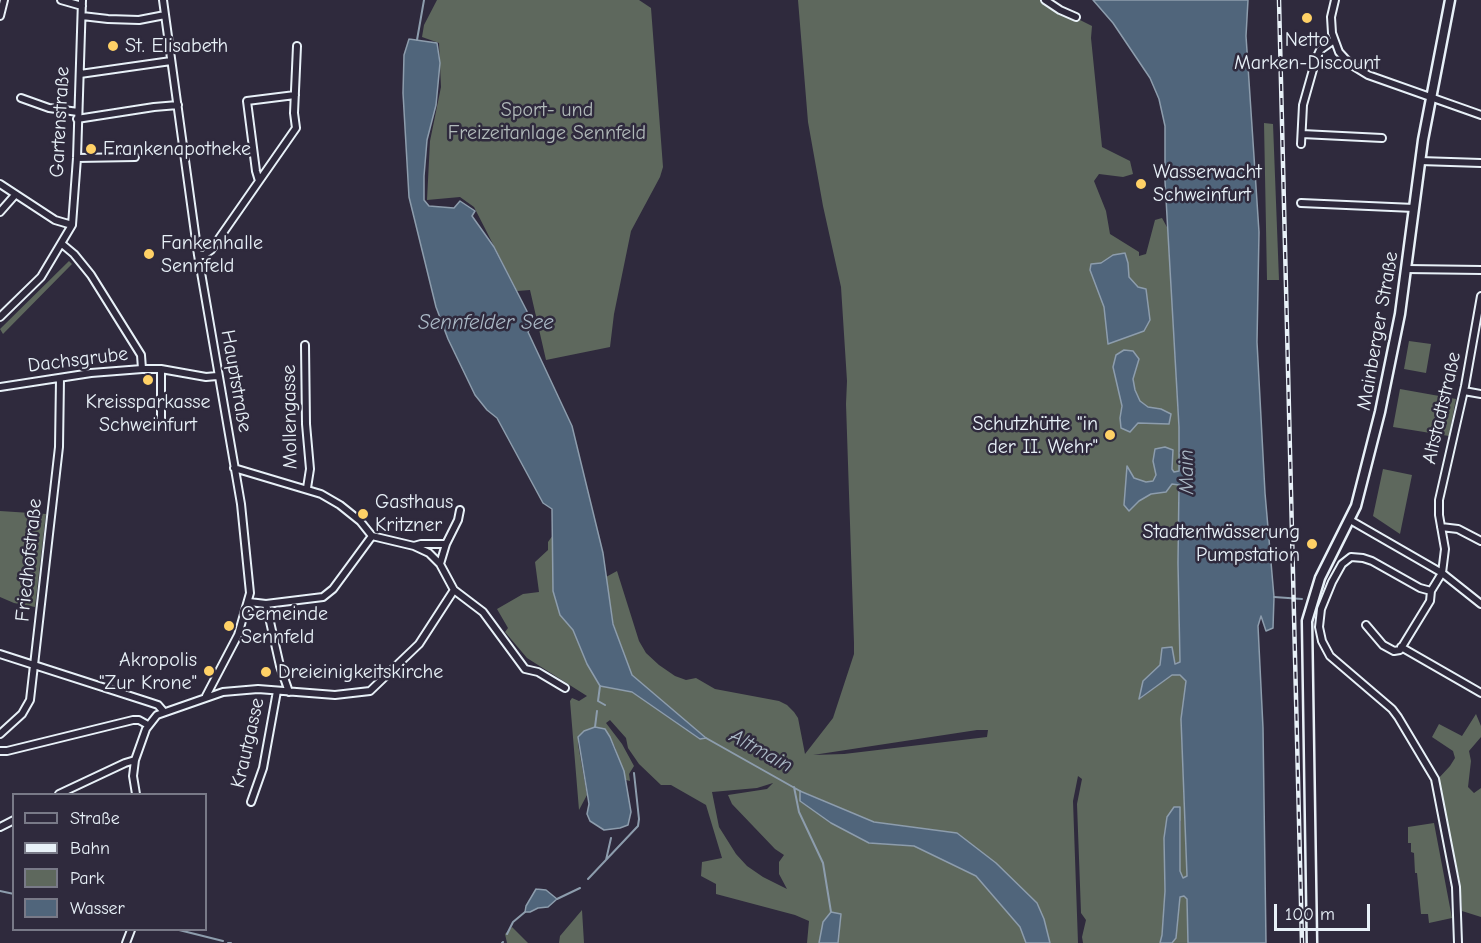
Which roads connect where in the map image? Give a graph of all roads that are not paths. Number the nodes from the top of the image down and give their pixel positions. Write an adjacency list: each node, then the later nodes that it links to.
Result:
1 (4, 0): 9 (street)
2 (61, 0): 7 (street)
3 (163, 0): 8 (street, Hauptstraße)
4 (1046, 0): 11 (street)
5 (1335, 0): 12 (street)
6 (1450, 0): 17 (main road, Mainberger Straße)
7 (82, 3): 10 (street, Gartenstraße)
8 (165, 15): 10 (street); 14 (street, Hauptstraße)
9 (0, 16)
10 (82, 16): 15 (street, Gartenstraße)
11 (1076, 17)
12 (1334, 40): 17 (street); 22 (street)
13 (297, 45): 16 (street)
14 (171, 61): 15 (street); 19 (street, Hauptstraße)
15 (80, 74): 20 (street, Gartenstraße)
16 (295, 95): 29 (street); 29 (street)
17 (1431, 97): 21 (street); 27 (main road, Mainberger Straße)
18 (21, 98): 20 (street)
19 (178, 105): 20 (street); 37 (street, Hauptstraße)
20 (77, 115): 26 (street, Gartenstraße)
21 (1481, 115)
22 (1302, 134): 23 (street); 24 (street)
23 (1382, 138)
24 (1301, 144)
25 (135, 157): 26 (street)
26 (77, 158): 35 (street, Gartenstraße)
27 (1420, 161): 28 (street); 33 (main road, Mainberger Straße)
28 (1481, 164)
29 (259, 181): 37 (street)
30 (0, 184): 31 (street)
31 (15, 195): 34 (street); 35 (street)
32 (1301, 203): 33 (street)
33 (1414, 208): 38 (main road, Mainberger Straße)
34 (0, 212)
35 (72, 225): 36 (street, Gartenstraße)
36 (62, 244): 41 (street, Gartenstraße); 43 (street)
37 (198, 255): 45 (street, Hauptstraße)
38 (1407, 269): 39 (street); 54 (main road, Mainberger Straße)
39 (1481, 270)
40 (1481, 296): 48 (street, Altstadtstraße)
41 (0, 317)
42 (305, 345): 52 (street, Mollengasse)
43 (142, 369): 44 (street, Dachsgrube); 46 (street, Dachsgrube)
44 (161, 369): 45 (street, Dachsgrube); 50 (street)
45 (217, 376): 51 (street, Hauptstraße)
46 (60, 379): 47 (street, Dachsgrube); 70 (street, Friedhofstraße)
47 (0, 387)
48 (1464, 391): 49 (street); 55 (street, Altstadtstraße)
49 (1481, 394)
50 (161, 419)
51 (234, 468): 52 (street); 64 (street, Hauptstraße)
52 (307, 488): 56 (street)
53 (460, 510): 58 (street)
54 (1350, 520): 61 (street); 84 (main road, Mainberger Straße)
55 (1441, 527): 57 (street); 61 (street, Altstadtstraße)
56 (372, 536): 59 (street); 65 (street)
57 (1481, 541)
58 (446, 544): 59 (street); 60 (street)
59 (414, 546): 60 (street)
60 (440, 564): 62 (street)
61 (1442, 573): 63 (street, Altstadtstraße); 66 (street)
62 (454, 590): 71 (street); 73 (street)
63 (1431, 591): 68 (street, Altstadtstraße); 85 (street)
64 (249, 602): 65 (street); 75 (street, Hauptstraße)
65 (266, 604): 73 (street)
66 (1481, 604)
67 (1366, 625): 68 (street)
68 (1401, 647): 74 (street)
69 (0, 654): 70 (street)
70 (34, 665): 76 (street); 78 (street, Friedhofstraße)
71 (565, 688)
72 (277, 691): 73 (street); 75 (street); 83 (street, Krautgasse)
73 (289, 692)
74 (1481, 693)
75 (206, 696): 76 (street)
76 (164, 712): 77 (street)
77 (148, 725): 79 (street); 80 (street)
78 (0, 734)
79 (0, 751)
80 (135, 760): 81 (street); 82 (street)
81 (63, 793)
82 (136, 793)
83 (251, 802)
84 (1312, 943)
85 (1458, 943)

